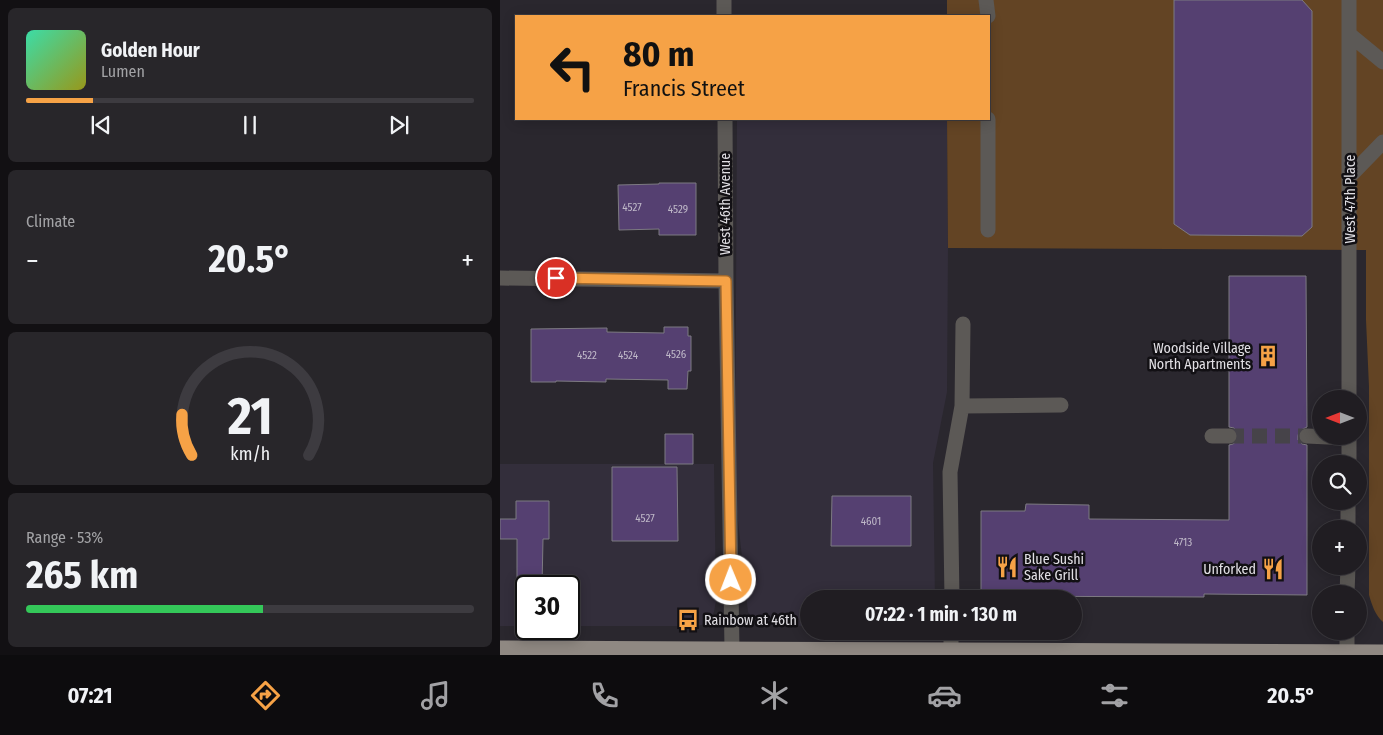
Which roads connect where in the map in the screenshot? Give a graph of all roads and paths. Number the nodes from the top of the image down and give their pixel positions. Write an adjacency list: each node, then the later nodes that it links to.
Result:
1 (724, 0): 4 (street)
2 (986, 0): 5 (street)
3 (1349, 0): 6 (street, West 47th Place)
4 (724, 15)
5 (988, 15)
6 (1349, 34): 7 (street); 11 (street, West 47th Place)
7 (1383, 62)
8 (725, 120): 14 (street, West 46th Avenue)
9 (988, 120): 12 (street)
10 (1383, 142): 11 (street)
11 (1350, 176): 16 (street, West 47th Place)
12 (988, 230)
13 (500, 278): 14 (street)
14 (726, 281): 27 (street, West 46th Avenue)
15 (963, 324): 18 (street)
16 (1349, 390)
17 (1061, 405): 18 (street)
18 (962, 406): 23 (street)
19 (1212, 436): 20 (street)
20 (1229, 436)
21 (1307, 436): 22 (street)
22 (1312, 436)
23 (952, 590)
24 (951, 640): 30 (street)
25 (1347, 640): 28 (street)
26 (500, 648): 27 (main road)
27 (732, 649): 30 (main road)
28 (1347, 652): 29 (main road); 30 (main road)
29 (1383, 652)
30 (951, 653)

